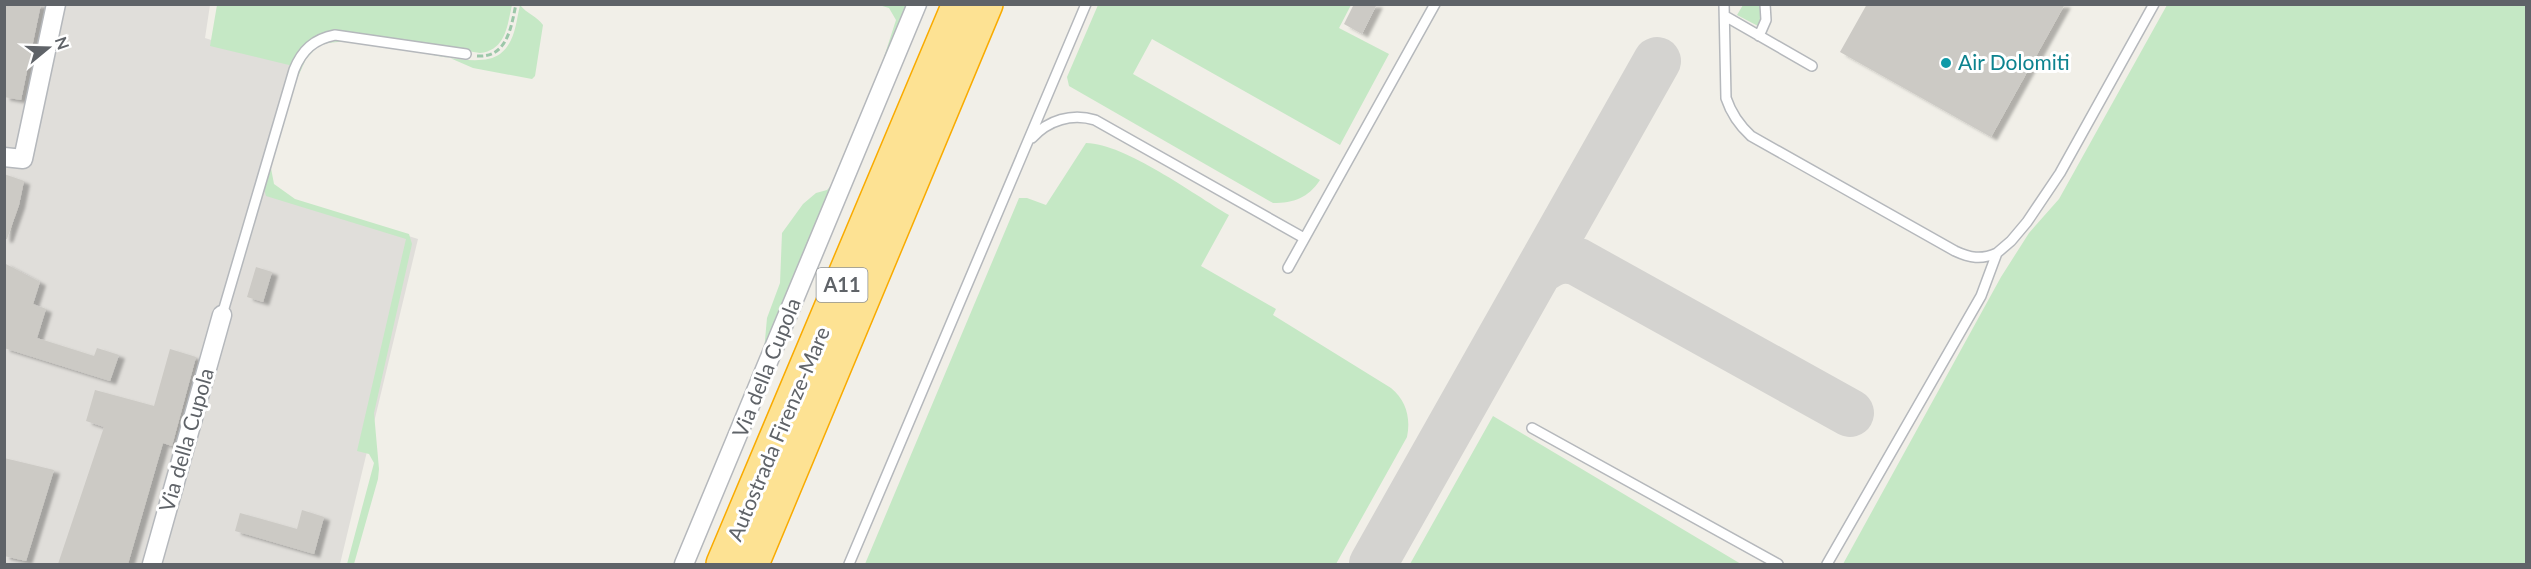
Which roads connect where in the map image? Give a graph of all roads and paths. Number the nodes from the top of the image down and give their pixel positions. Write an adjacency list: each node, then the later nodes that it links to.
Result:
1 (56, 4): 16 (street)
2 (516, 4): 13 (path)
3 (917, 4): 23 (street, Via della Cupola)
4 (959, 4): 24 (highway, Autostrada Firenze-Mare / A11)
5 (986, 4): 25 (highway, Autostrada Firenze-Mare / A11)
6 (1086, 4): 15 (lane)
7 (1435, 4): 17 (lane)
8 (1724, 4): 11 (lane)
9 (1765, 4): 12 (lane)
10 (2154, 4): 18 (lane)
11 (1725, 16): 12 (lane); 18 (lane)
12 (1759, 36): 14 (lane)
13 (466, 54): 20 (lane)
14 (1812, 66)
15 (1028, 142): 17 (lane); 26 (lane)
16 (4, 157)
17 (1304, 238): 19 (lane)
18 (1997, 253): 28 (lane)
19 (1288, 267)
20 (222, 315): 22 (street, Via della Cupola)
21 (1532, 428): 27 (lane)
22 (153, 564)
23 (684, 564)
24 (723, 564)
25 (752, 564)
26 (849, 564)
27 (1778, 564)
28 (1827, 564)

